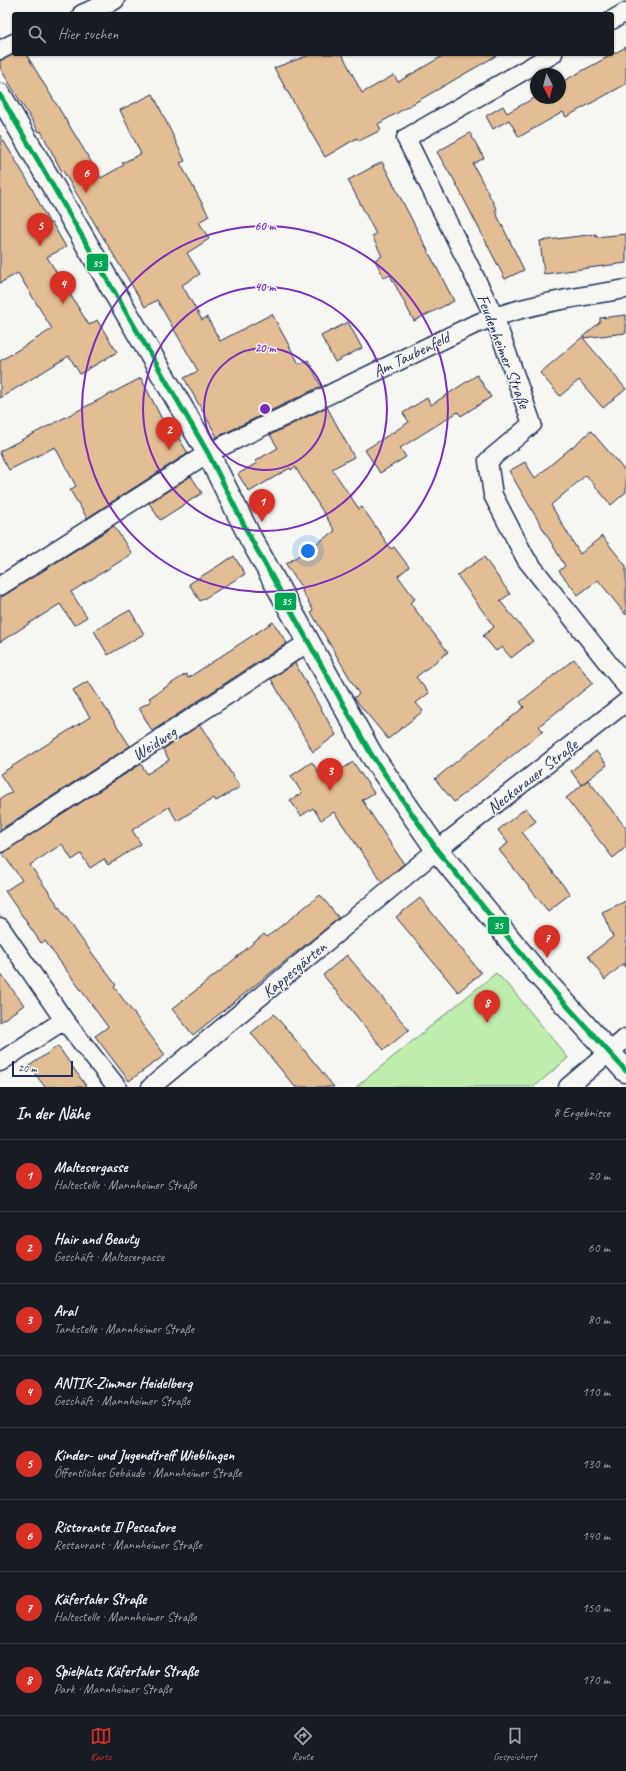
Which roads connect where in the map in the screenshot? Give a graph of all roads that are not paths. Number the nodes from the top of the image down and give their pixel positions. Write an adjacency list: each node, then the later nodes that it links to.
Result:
1 (115, 0): 2 (street)
2 (87, 12)
3 (626, 12): 4 (street)
4 (614, 19)
5 (12, 44): 6 (street)
6 (0, 50)
7 (550, 56): 10 (street, Feudenheimer Straße)
8 (0, 95): 11 (street)
9 (626, 290): 10 (street, Am Taubenfeld)
10 (494, 316): 11 (street, Am Taubenfeld); 14 (street, Feudenheimer Straße)
11 (208, 453): 12 (street, Am Taubenfeld); 13 (street)
12 (0, 586)
13 (307, 643): 16 (street, Weidweg); 17 (street)
14 (626, 686)
15 (626, 702): 17 (street, Neckarauer Straße)
16 (0, 843)
17 (438, 850): 21 (street); 25 (street, Kappesgärten)
18 (0, 927): 19 (street)
19 (64, 1020): 22 (street); 24 (street)
20 (626, 1038): 21 (street)
21 (609, 1053): 23 (street); 26 (street)
22 (0, 1062)
23 (626, 1071)
24 (117, 1087)
25 (151, 1087)
26 (568, 1087)

